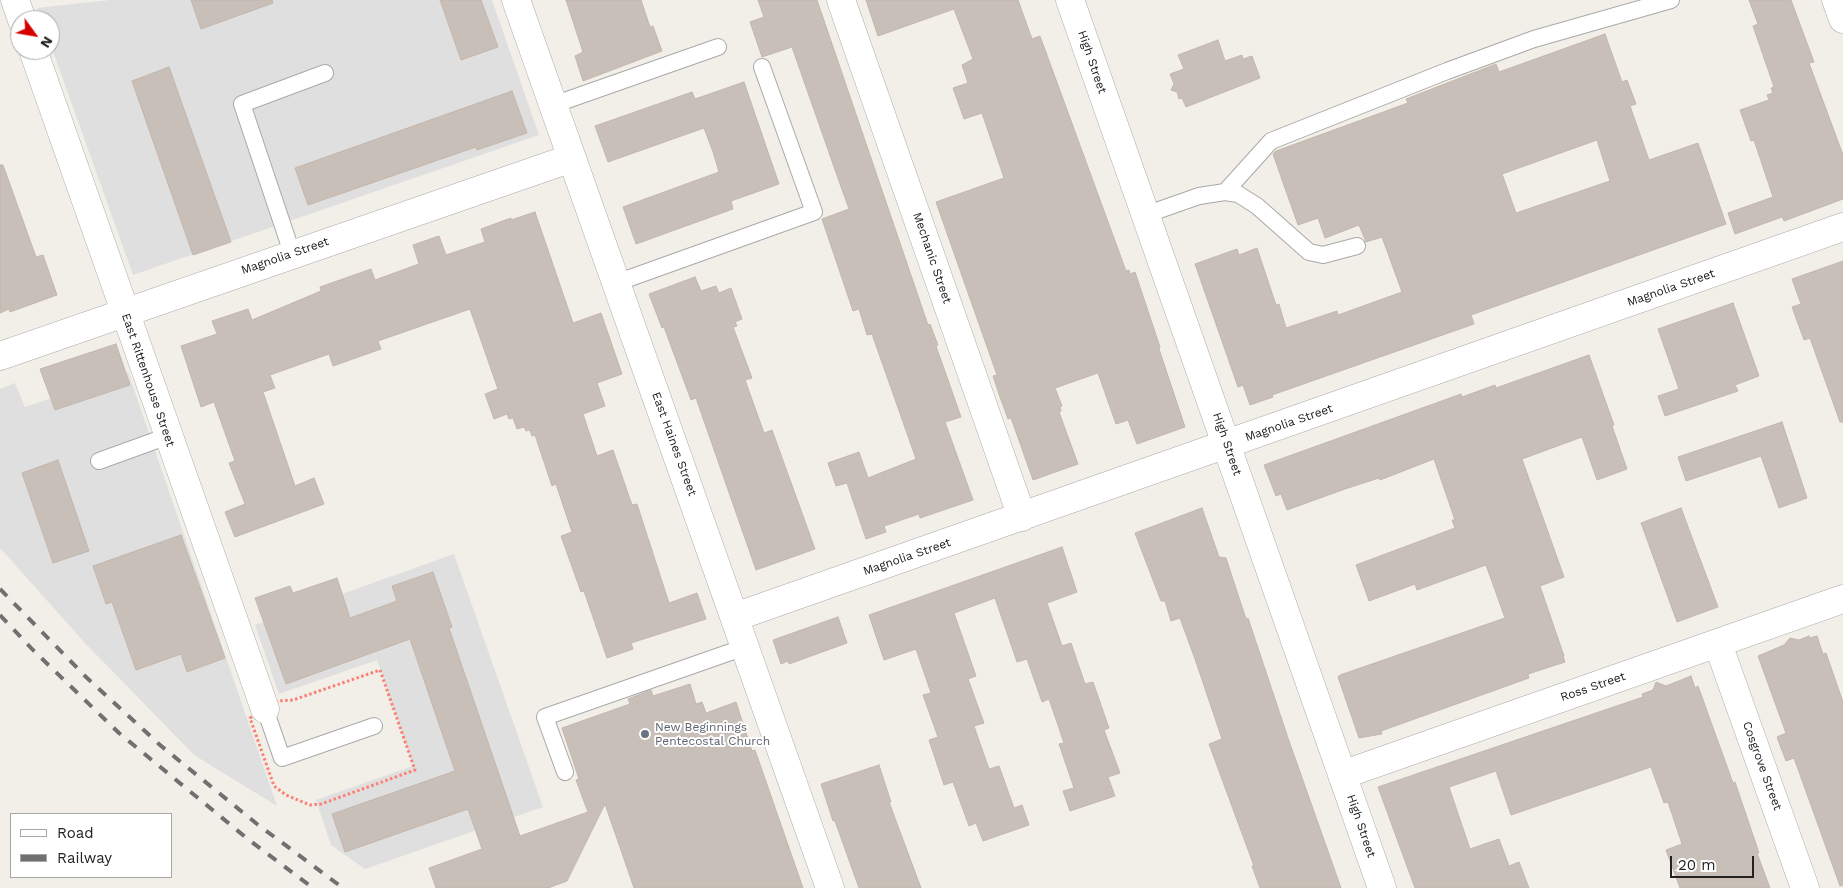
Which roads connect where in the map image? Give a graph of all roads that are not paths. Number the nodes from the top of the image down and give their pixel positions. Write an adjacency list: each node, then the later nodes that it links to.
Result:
1 (516, 0): 9 (street, East Haines Street)
2 (841, 0): 22 (street, Mechanic Street)
3 (1070, 0): 12 (street, High Street)
4 (1671, 0): 11 (lane)
5 (718, 47): 9 (lane)
6 (36, 60): 17 (street, East Rittenhouse Street)
7 (762, 67): 16 (lane)
8 (325, 73): 15 (lane)
9 (553, 105): 10 (street, East Haines Street)
10 (572, 158): 15 (street, Magnolia Street); 16 (street, East Haines Street)
11 (1225, 192): 12 (lane); 14 (lane)
12 (1146, 215): 20 (street, High Street)
13 (1843, 227): 20 (street, Magnolia Street)
14 (1357, 246)
15 (292, 253): 17 (street, Magnolia Street)
16 (616, 283): 24 (street, East Haines Street)
17 (124, 312): 18 (street, Magnolia Street); 19 (street, East Rittenhouse Street)
18 (0, 356)
19 (168, 436): 21 (lane); 27 (street, East Rittenhouse Street)
20 (1227, 444): 22 (street, Magnolia Street); 30 (street, High Street)
21 (99, 461)
22 (1022, 517): 24 (street, Magnolia Street)
23 (1843, 599): 25 (street, Ross Street)
24 (735, 617): 26 (street, East Haines Street)
25 (1718, 644): 30 (street, Ross Street); 33 (street, Cosgrove Street)
26 (746, 647): 29 (lane); 31 (street, East Haines Street)
27 (264, 710): 28 (lane)
28 (374, 726)
29 (564, 772)
30 (1342, 775): 32 (street, High Street)
31 (830, 888)
32 (1382, 888)
33 (1806, 888)

